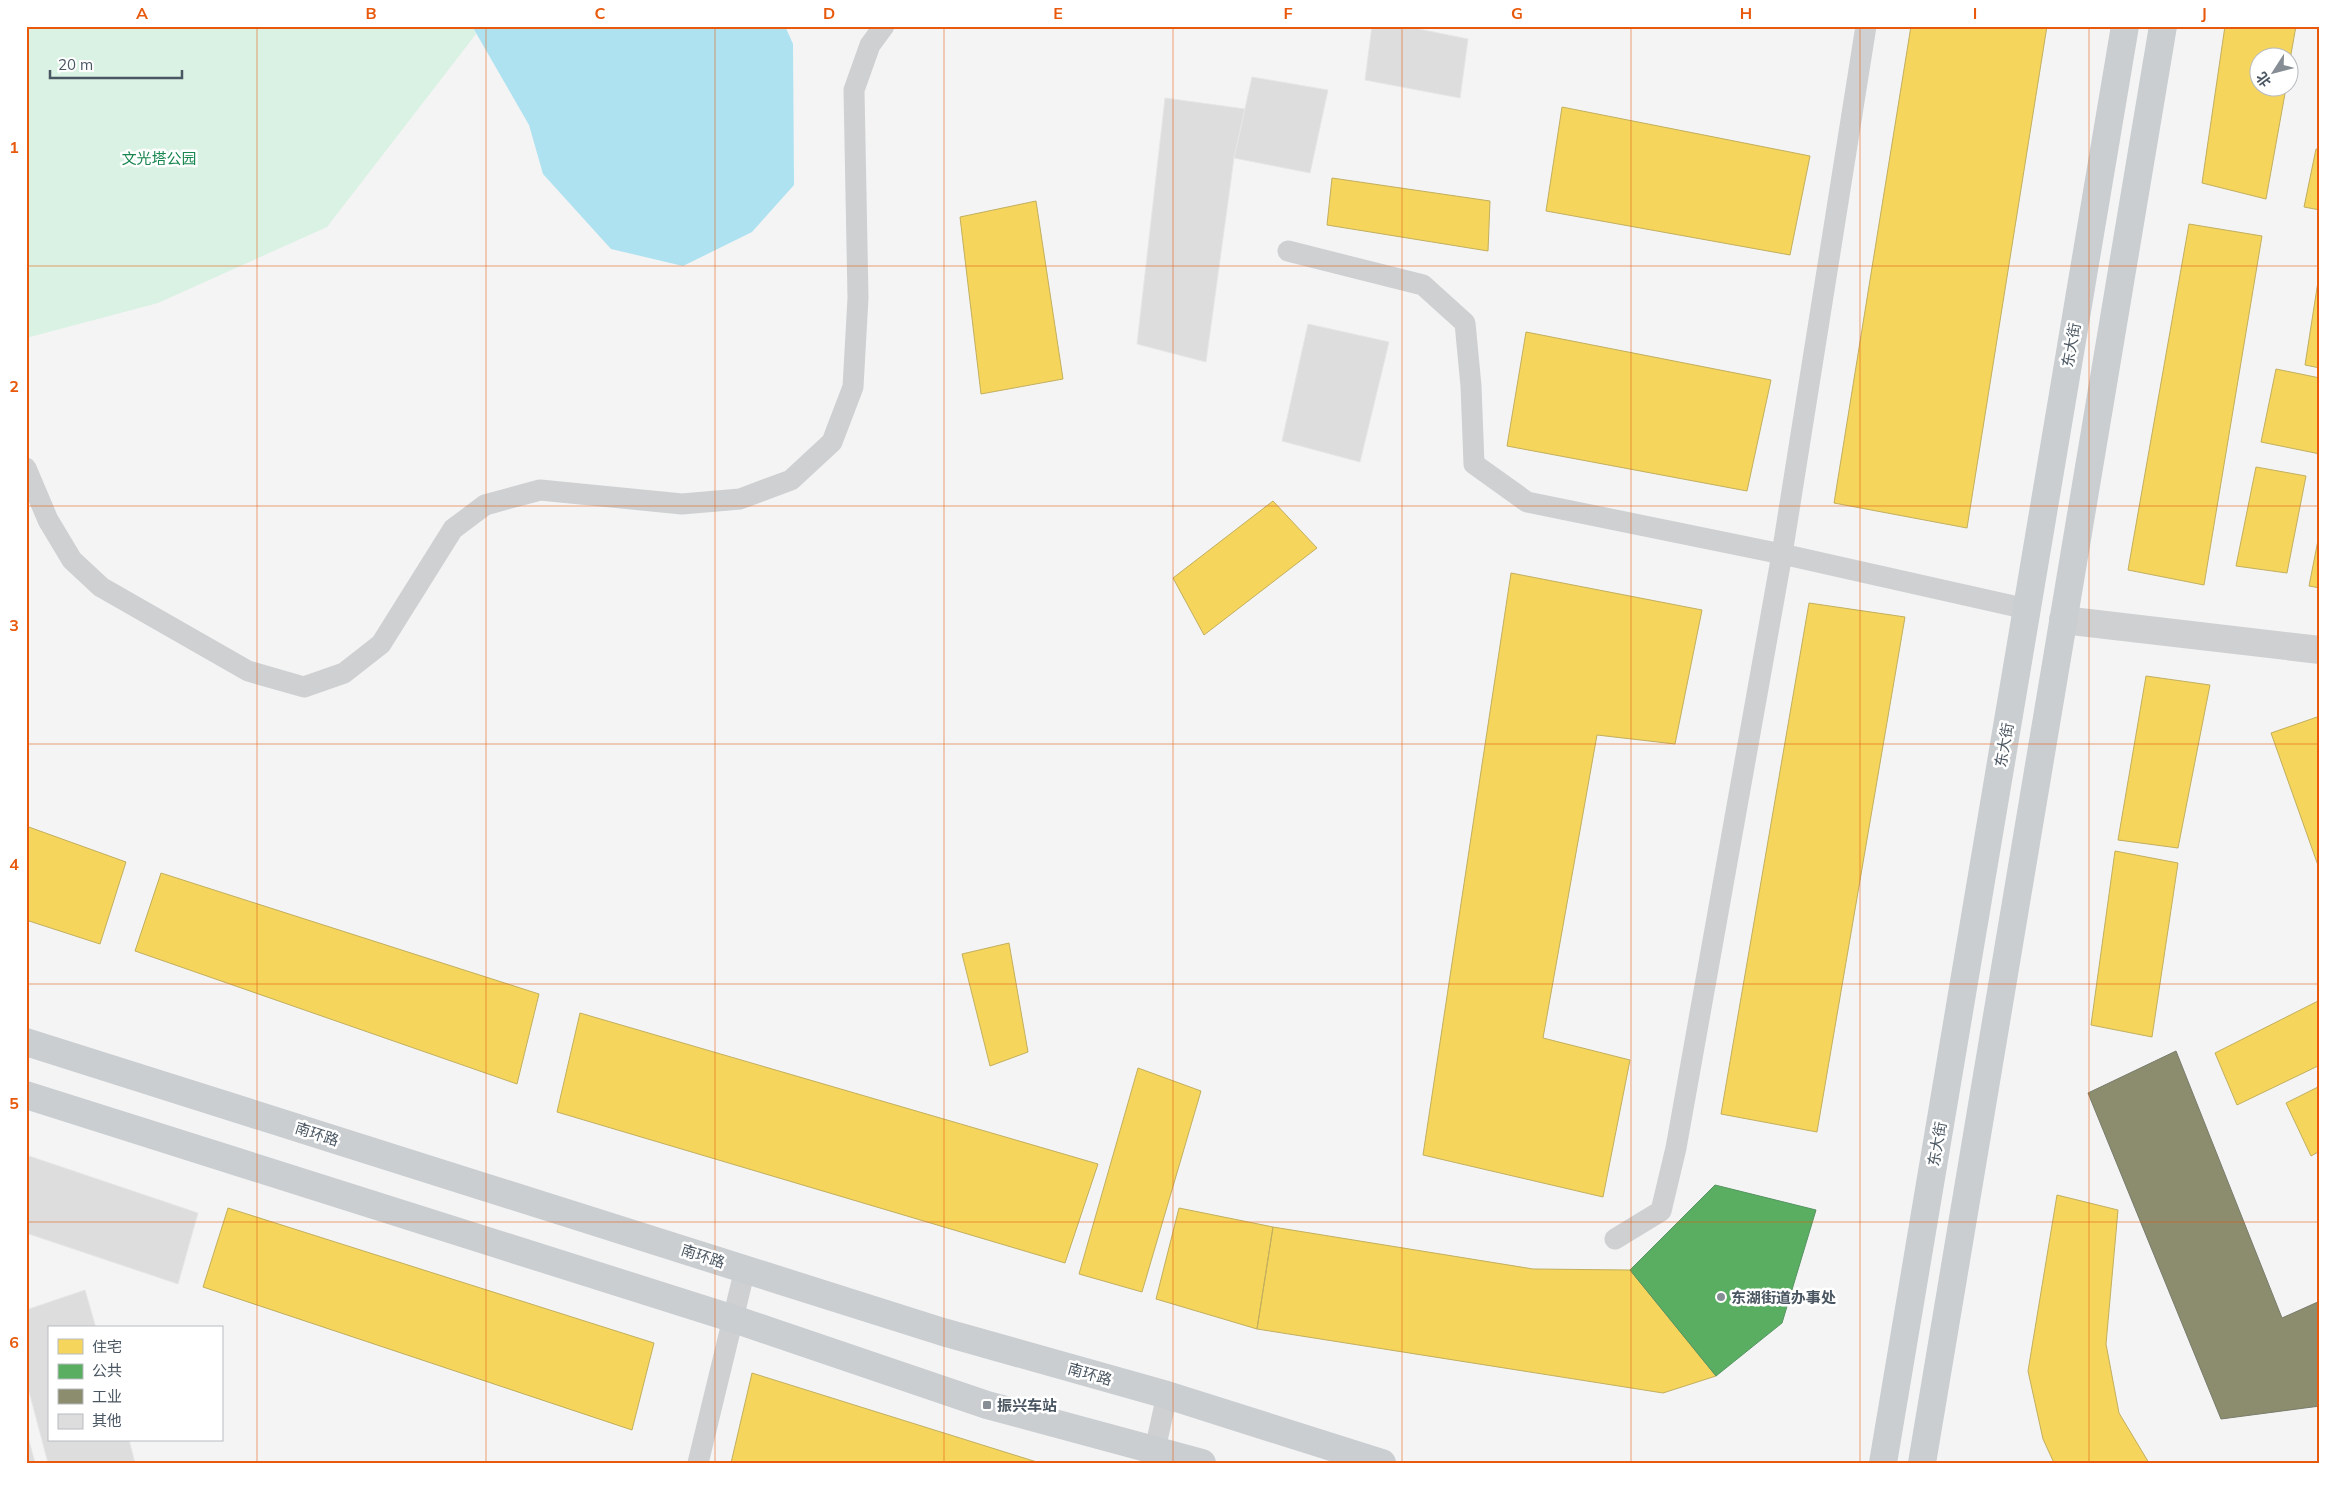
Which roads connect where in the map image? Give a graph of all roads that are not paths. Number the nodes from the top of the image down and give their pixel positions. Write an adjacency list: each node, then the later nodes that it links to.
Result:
1 (884, 26): 6 (lane)
2 (1866, 26): 7 (lane)
3 (2125, 26): 8 (main road, 东大街)
4 (2163, 26): 9 (main road)
5 (1288, 251): 7 (lane)
6 (26, 468)
7 (1782, 554): 8 (lane); 13 (lane)
8 (2027, 609): 21 (main road, 东大街)
9 (2063, 620): 10 (street); 22 (main road)
10 (2320, 650)
11 (26, 1042): 14 (main road, 南环路)
12 (26, 1095): 15 (main road)
13 (1615, 1239)
14 (745, 1269): 15 (lane); 16 (main road, 南环路)
15 (731, 1318): 17 (main road); 18 (lane)
16 (1167, 1395): 17 (lane); 20 (main road, 南环路)
17 (1154, 1456): 19 (main road)
18 (698, 1463)
19 (1202, 1463)
20 (1382, 1463)
21 (1884, 1463)
22 (1922, 1463)

